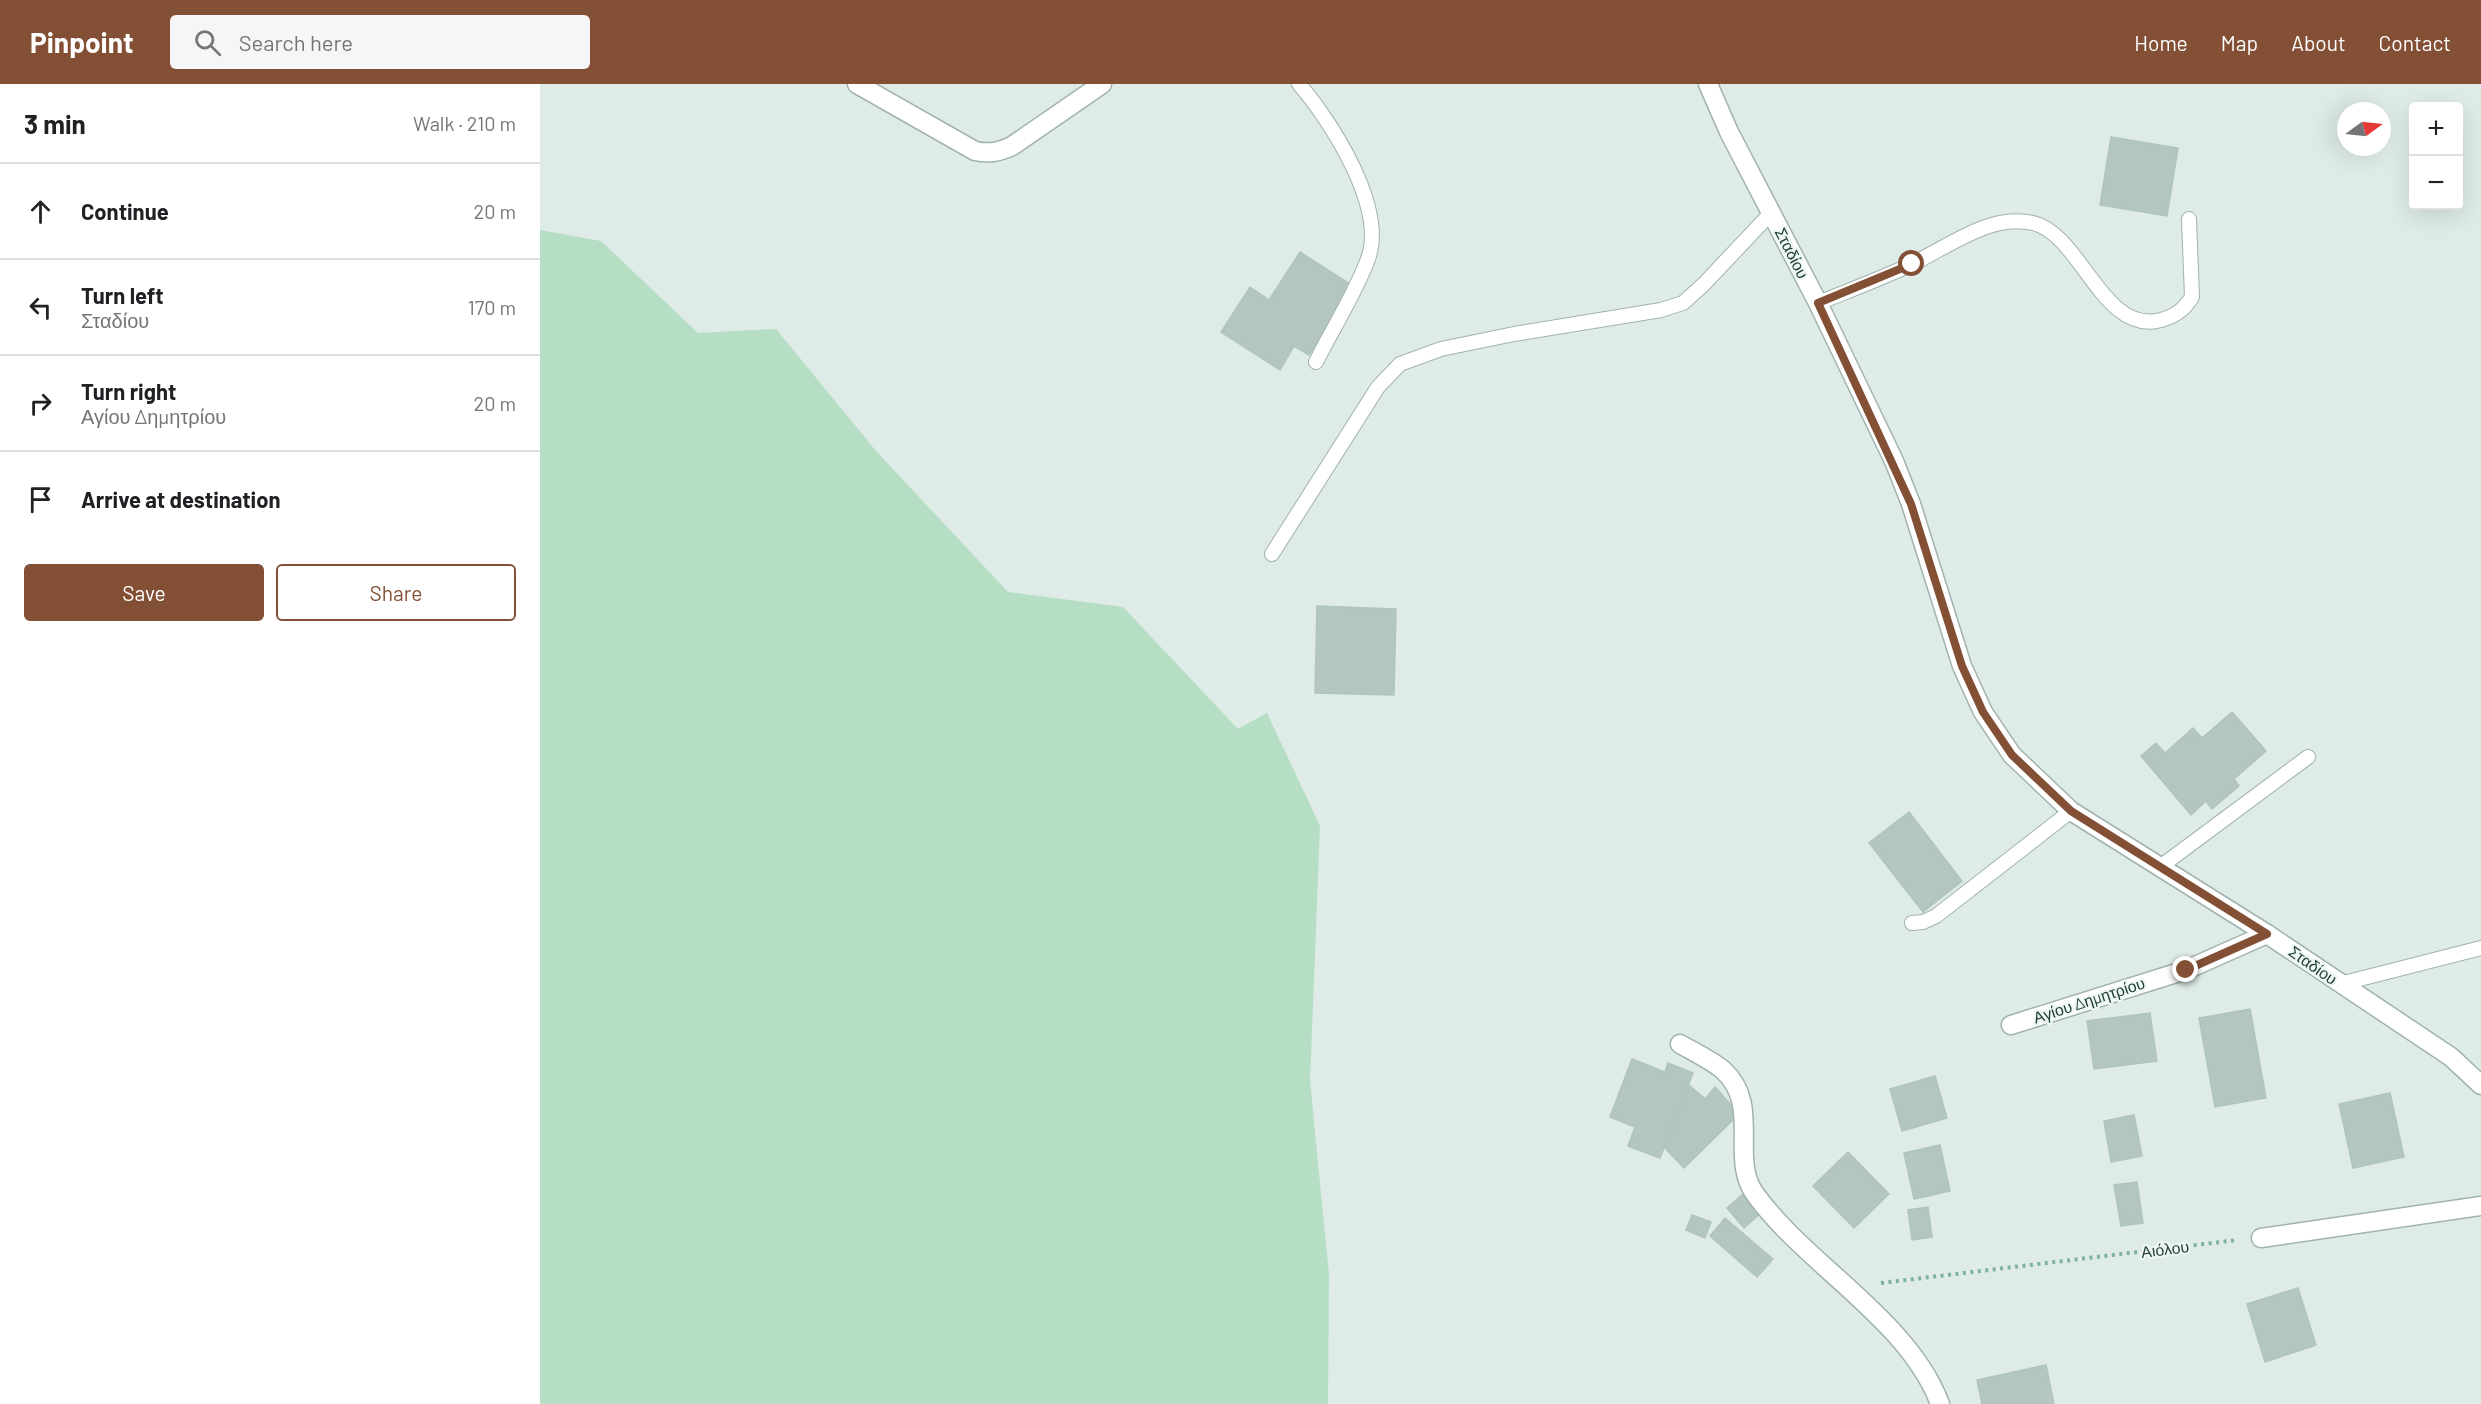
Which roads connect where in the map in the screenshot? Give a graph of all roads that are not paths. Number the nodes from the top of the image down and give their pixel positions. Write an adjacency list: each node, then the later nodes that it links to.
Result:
1 (857, 84): 2 (street)
2 (1102, 84)
3 (1299, 84): 8 (lane)
4 (1708, 84): 5 (street, Σταδίου)
5 (1771, 213): 7 (street, Σταδίου); 9 (lane)
6 (2189, 219): 7 (lane)
7 (1818, 303): 11 (street, Σταδίου)
8 (1316, 362)
9 (1272, 554)
10 (2308, 757): 12 (lane)
11 (2071, 811): 12 (street, Σταδίου); 13 (lane)
12 (2160, 867): 14 (street, Σταδίου)
13 (1912, 923)
14 (2267, 934): 16 (street, Σταδίου); 17 (street, Αγίου Δημητρίου)
15 (2481, 948): 16 (lane)
16 (2340, 984): 19 (street, Σταδίου)
17 (2011, 1025)
18 (1680, 1044): 22 (street)
19 (2481, 1085)
20 (2481, 1206): 21 (street)
21 (2261, 1238)
22 (1940, 1404)

